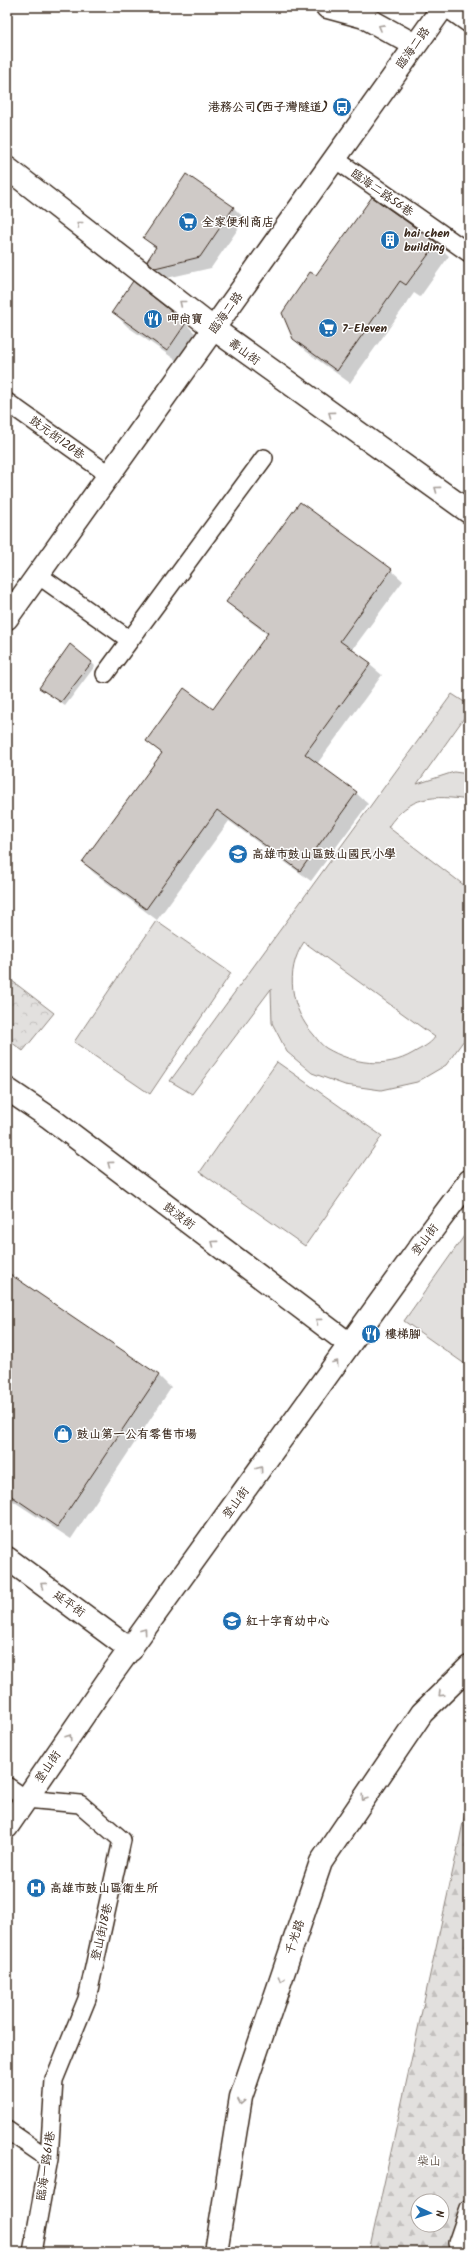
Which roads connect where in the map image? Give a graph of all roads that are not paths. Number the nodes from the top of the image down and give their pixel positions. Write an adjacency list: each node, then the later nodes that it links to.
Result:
1 (327, 7): 4 (street, one-way to 1)
2 (444, 7): 3 (lane); 4 (street, 臨海二路)
3 (469, 24)
4 (416, 45): 5 (street, 臨海二路)
5 (335, 159): 7 (lane, 臨海二路56巷); 8 (street, 臨海二路)
6 (7, 168): 8 (street, 壽山街, one-way to 6)
7 (469, 253)
8 (214, 329): 11 (street, 臨海二路); 12 (street, 壽山街, one-way to 8)
9 (7, 402): 11 (lane, 鼓元街120巷)
10 (264, 458): 15 (lane)
11 (108, 474): 13 (street, 臨海二路)
12 (469, 512)
13 (38, 575): 14 (street, 臨海二路); 15 (lane)
14 (7, 618)
15 (130, 640): 16 (lane)
16 (105, 674)
17 (7, 1089): 19 (street, 鼓波街, one-way to 17)
18 (469, 1181): 19 (street, 登山街)
19 (349, 1344): 21 (street, 登山街, one-way to 19)
20 (7, 1558): 21 (street, 延平街, one-way to 20)
21 (131, 1650): 24 (street, 登山街, one-way to 21)
22 (469, 1667): 31 (street, 千光路, one-way to 31)
23 (7, 1786): 24 (lane)
24 (26, 1799): 25 (street, 登山街); 26 (lane, 登山街18巷)
25 (7, 1827)
26 (54, 2080): 28 (lane, 臨海一路61巷)
27 (7, 2130): 28 (lane)
28 (49, 2159): 30 (lane, 臨海一路61巷)
29 (469, 2208): 32 (lane)
30 (32, 2252)
31 (216, 2252)
32 (460, 2252)

